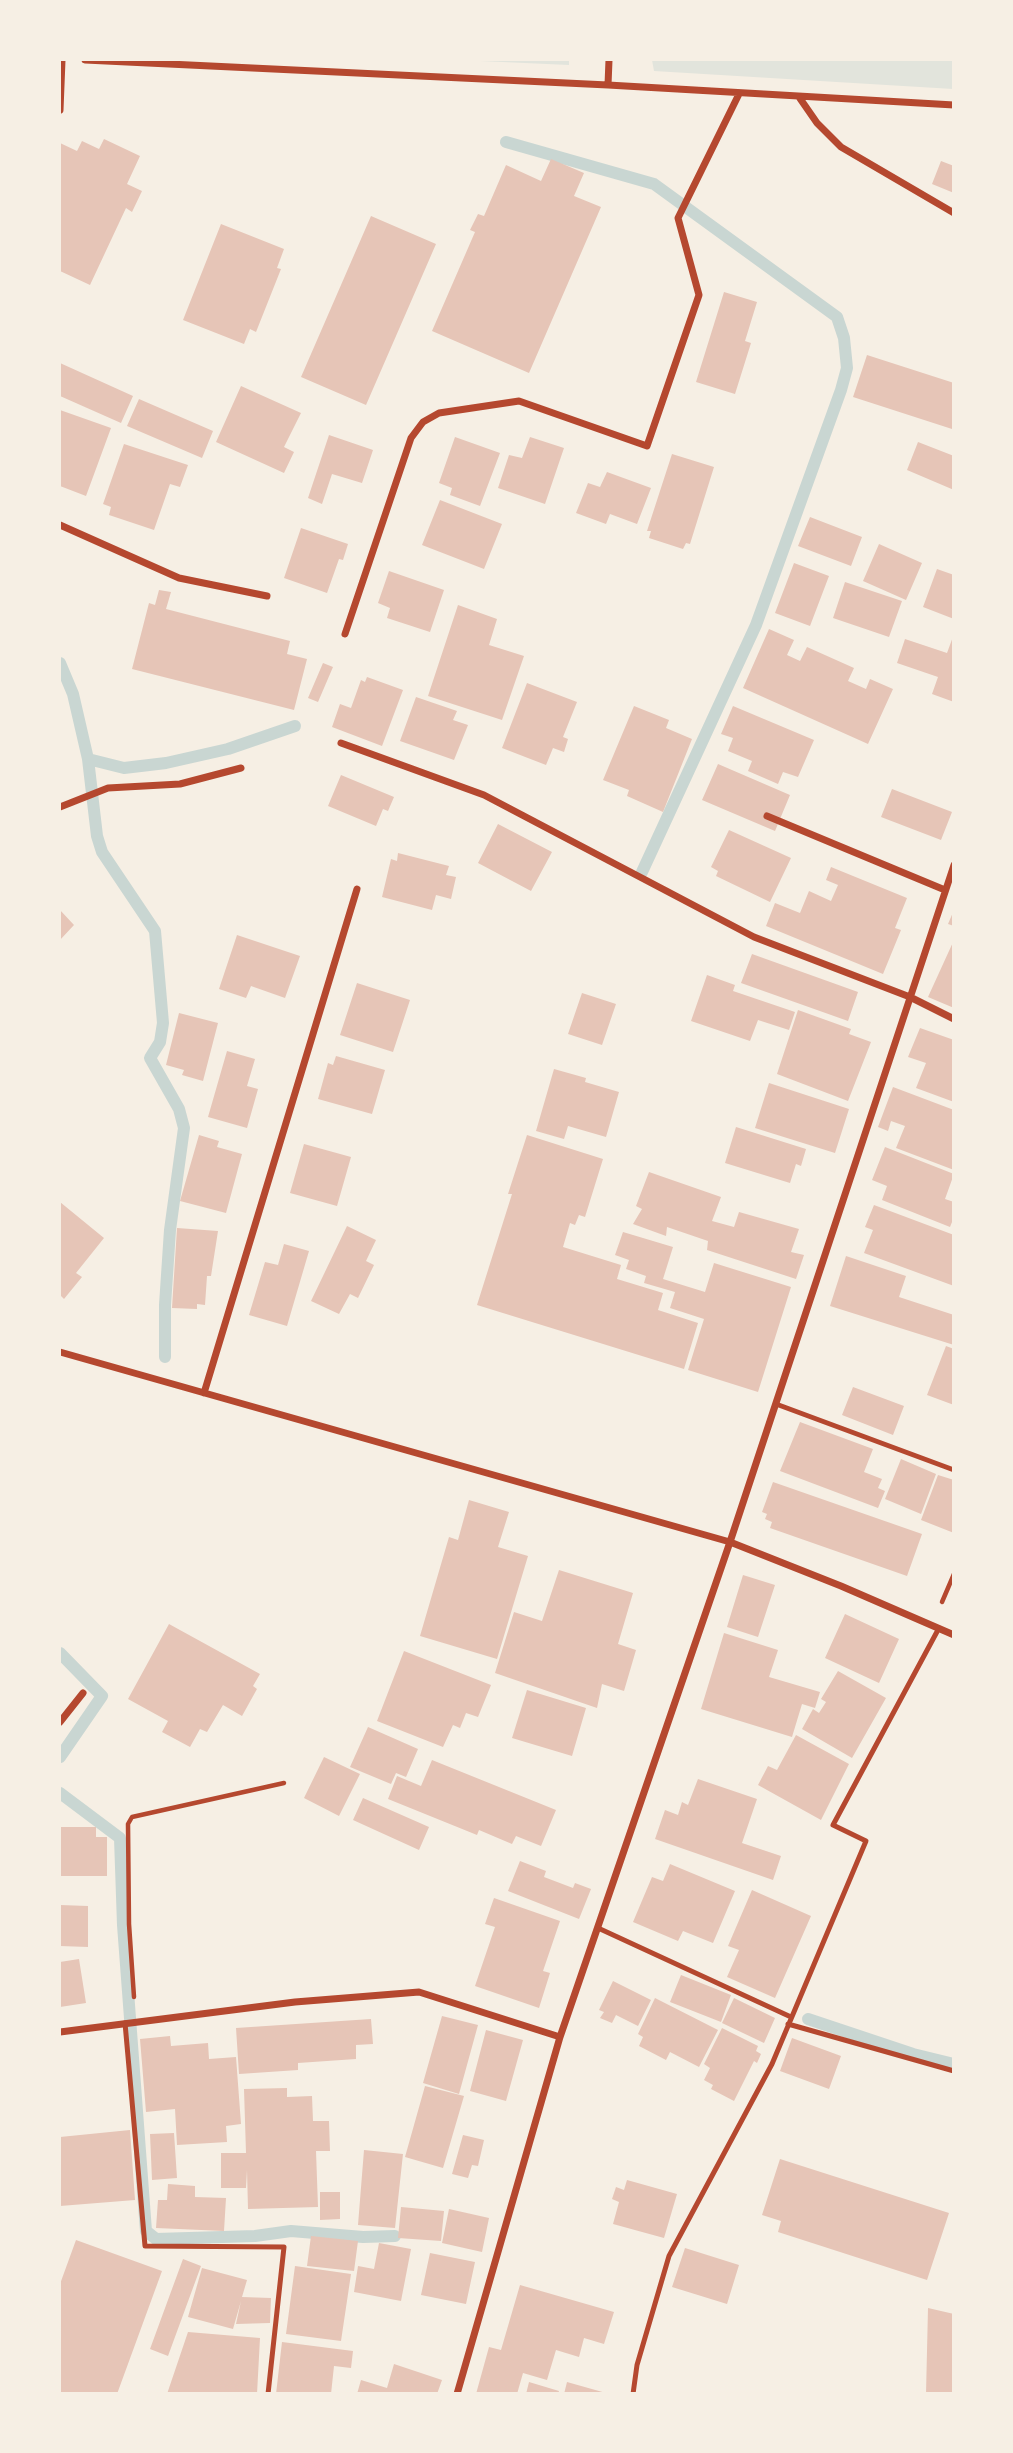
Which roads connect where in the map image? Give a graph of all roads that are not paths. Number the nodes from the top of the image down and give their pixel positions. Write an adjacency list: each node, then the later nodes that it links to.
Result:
1 (62, 60): 8 (street)
2 (85, 60): 4 (street)
3 (609, 60): 4 (street)
4 (608, 85): 5 (street)
5 (738, 93): 6 (street); 12 (street)
6 (799, 97): 7 (street); 9 (street)
7 (954, 105)
8 (60, 110)
9 (954, 213)
10 (60, 524): 11 (street)
11 (267, 596)
12 (345, 634)
13 (341, 743): 20 (street)
14 (241, 768): 15 (street)
15 (60, 807)
16 (766, 816): 19 (street)
17 (954, 865): 19 (street)
18 (358, 888): 23 (street)
19 (945, 890): 20 (street)
20 (910, 997): 21 (street); 24 (street)
21 (954, 1018)
22 (60, 1352): 23 (street)
23 (204, 1393): 26 (street)
24 (776, 1404): 25 (lane); 26 (street)
25 (954, 1470)
26 (730, 1542): 27 (street); 31 (street)
27 (939, 1628): 28 (street); 32 (lane)
28 (954, 1635)
29 (83, 1693): 30 (street)
30 (60, 1722)
31 (598, 1928): 32 (lane); 36 (street)
32 (792, 2017): 34 (lane)
33 (125, 2023): 35 (street); 36 (street); 38 (lane)
34 (788, 2024): 37 (lane); 40 (lane)
35 (60, 2032)
36 (561, 2037): 39 (street)
37 (954, 2071)
38 (268, 2393)
39 (457, 2393)
40 (633, 2393)

